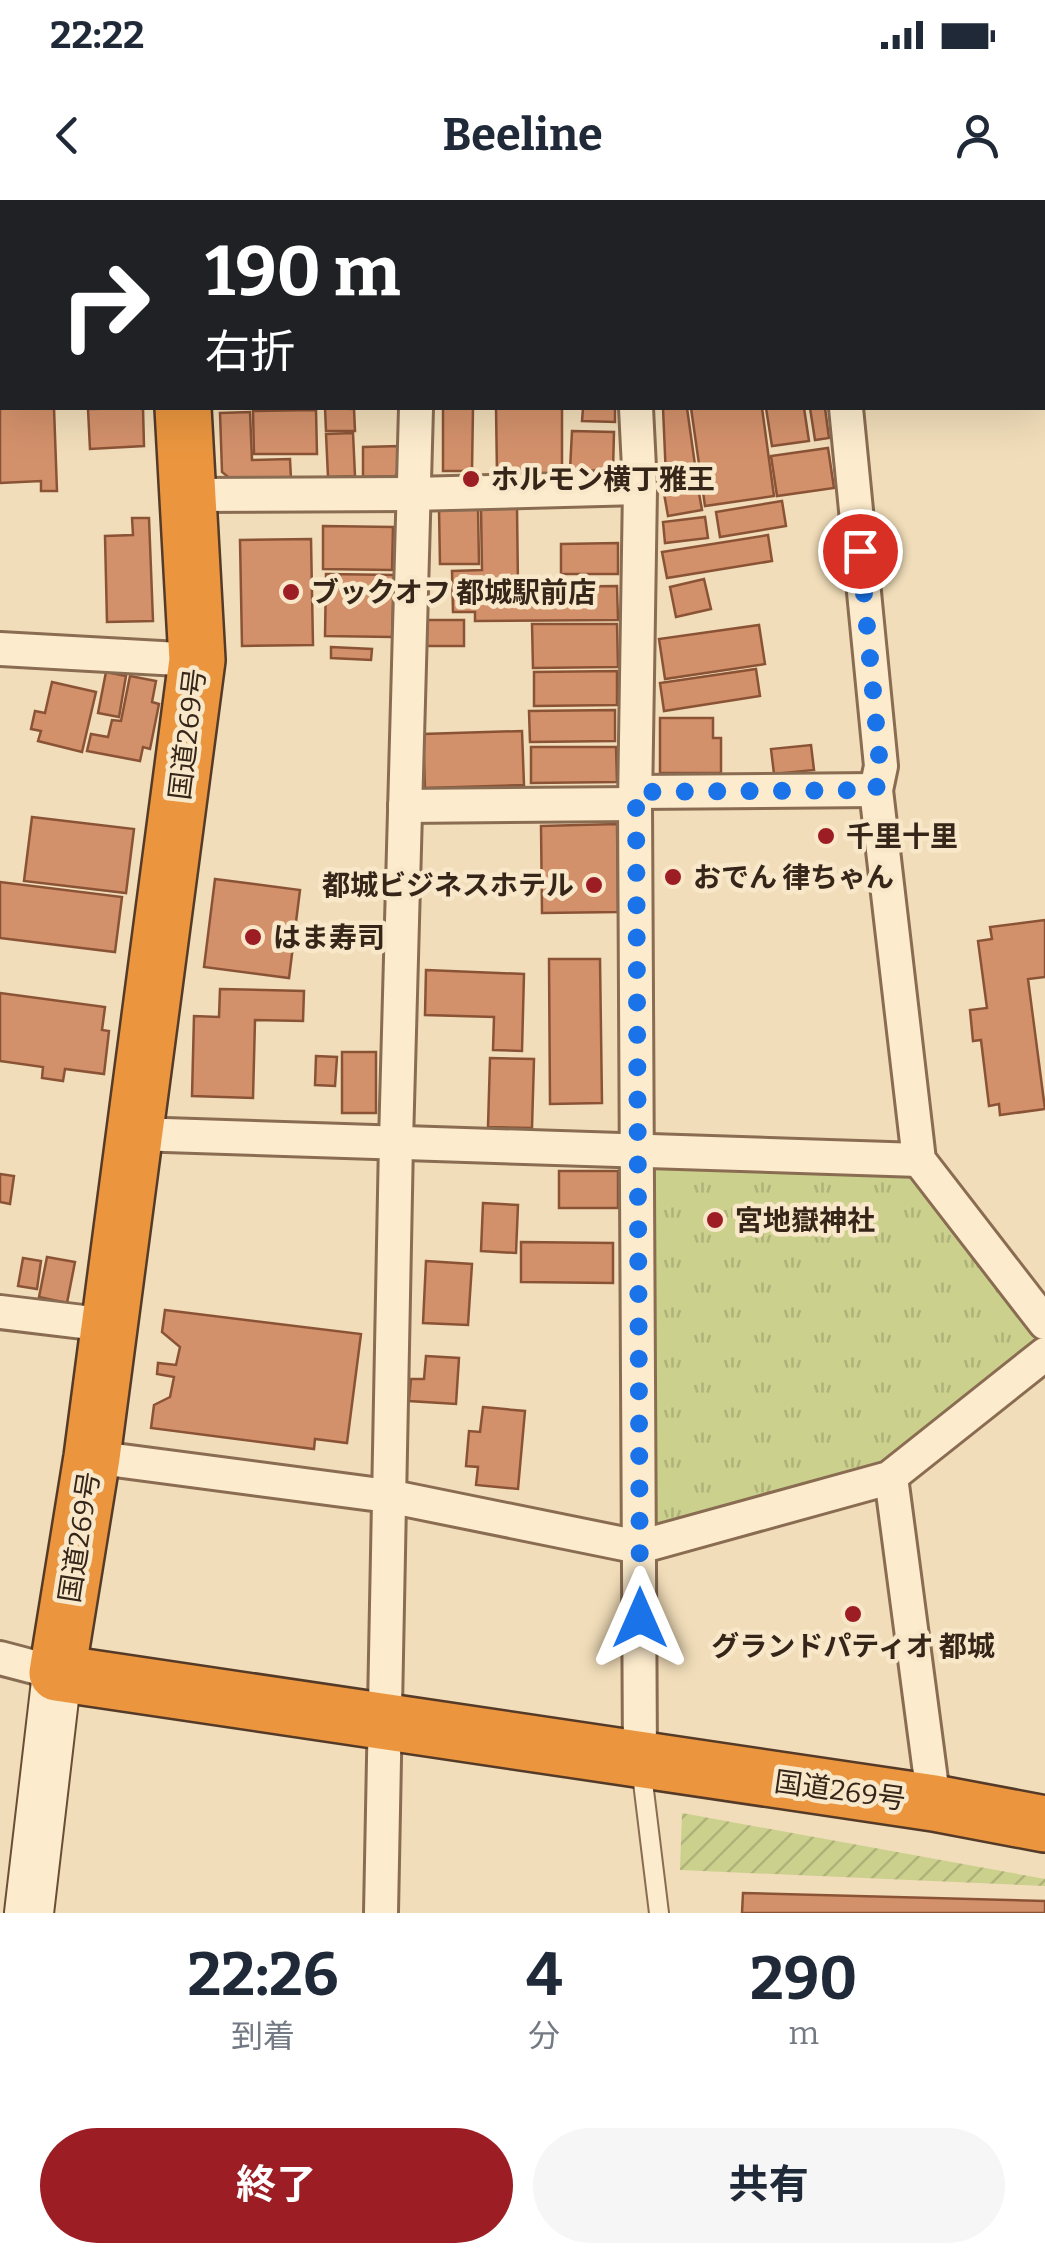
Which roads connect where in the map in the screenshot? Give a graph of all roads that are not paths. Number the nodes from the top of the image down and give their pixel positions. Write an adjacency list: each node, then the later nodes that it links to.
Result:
1 (183, 410): 7 (highway, 国道269号)
2 (416, 410): 6 (street)
3 (636, 410): 5 (street)
4 (846, 410): 10 (street)
5 (640, 488): 6 (street); 11 (street)
6 (413, 494): 7 (street); 12 (street)
7 (188, 495): 9 (highway, 国道269号)
8 (0, 648): 9 (street)
9 (197, 660): 13 (highway, 国道269号)
10 (876, 790): 11 (street); 16 (street)
11 (636, 798): 12 (street); 15 (street)
12 (405, 806): 14 (street)
13 (135, 1134): 14 (street); 19 (highway, 国道269号)
14 (396, 1142): 15 (street); 23 (street)
15 (638, 1150): 16 (street); 24 (street)
16 (919, 1160): 18 (street)
17 (0, 1312): 19 (street)
18 (1045, 1323)
19 (108, 1325): 21 (highway, 国道269号)
20 (1045, 1354): 22 (street)
21 (92, 1457): 23 (street); 26 (highway, 国道269号)
22 (891, 1477): 24 (street); 29 (street)
23 (388, 1496): 24 (street); 27 (street)
24 (640, 1547): 28 (street)
25 (0, 1662): 26 (street)
26 (57, 1673): 27 (highway, 国道269号); 31 (street)
27 (386, 1723): 28 (highway, 国道269号); 32 (street)
28 (640, 1760): 29 (highway, 国道269号); 33 (lane)
29 (934, 1803): 30 (highway, 国道269号)
30 (1045, 1824)
31 (29, 1913)
32 (381, 1913)
33 (659, 1913)

